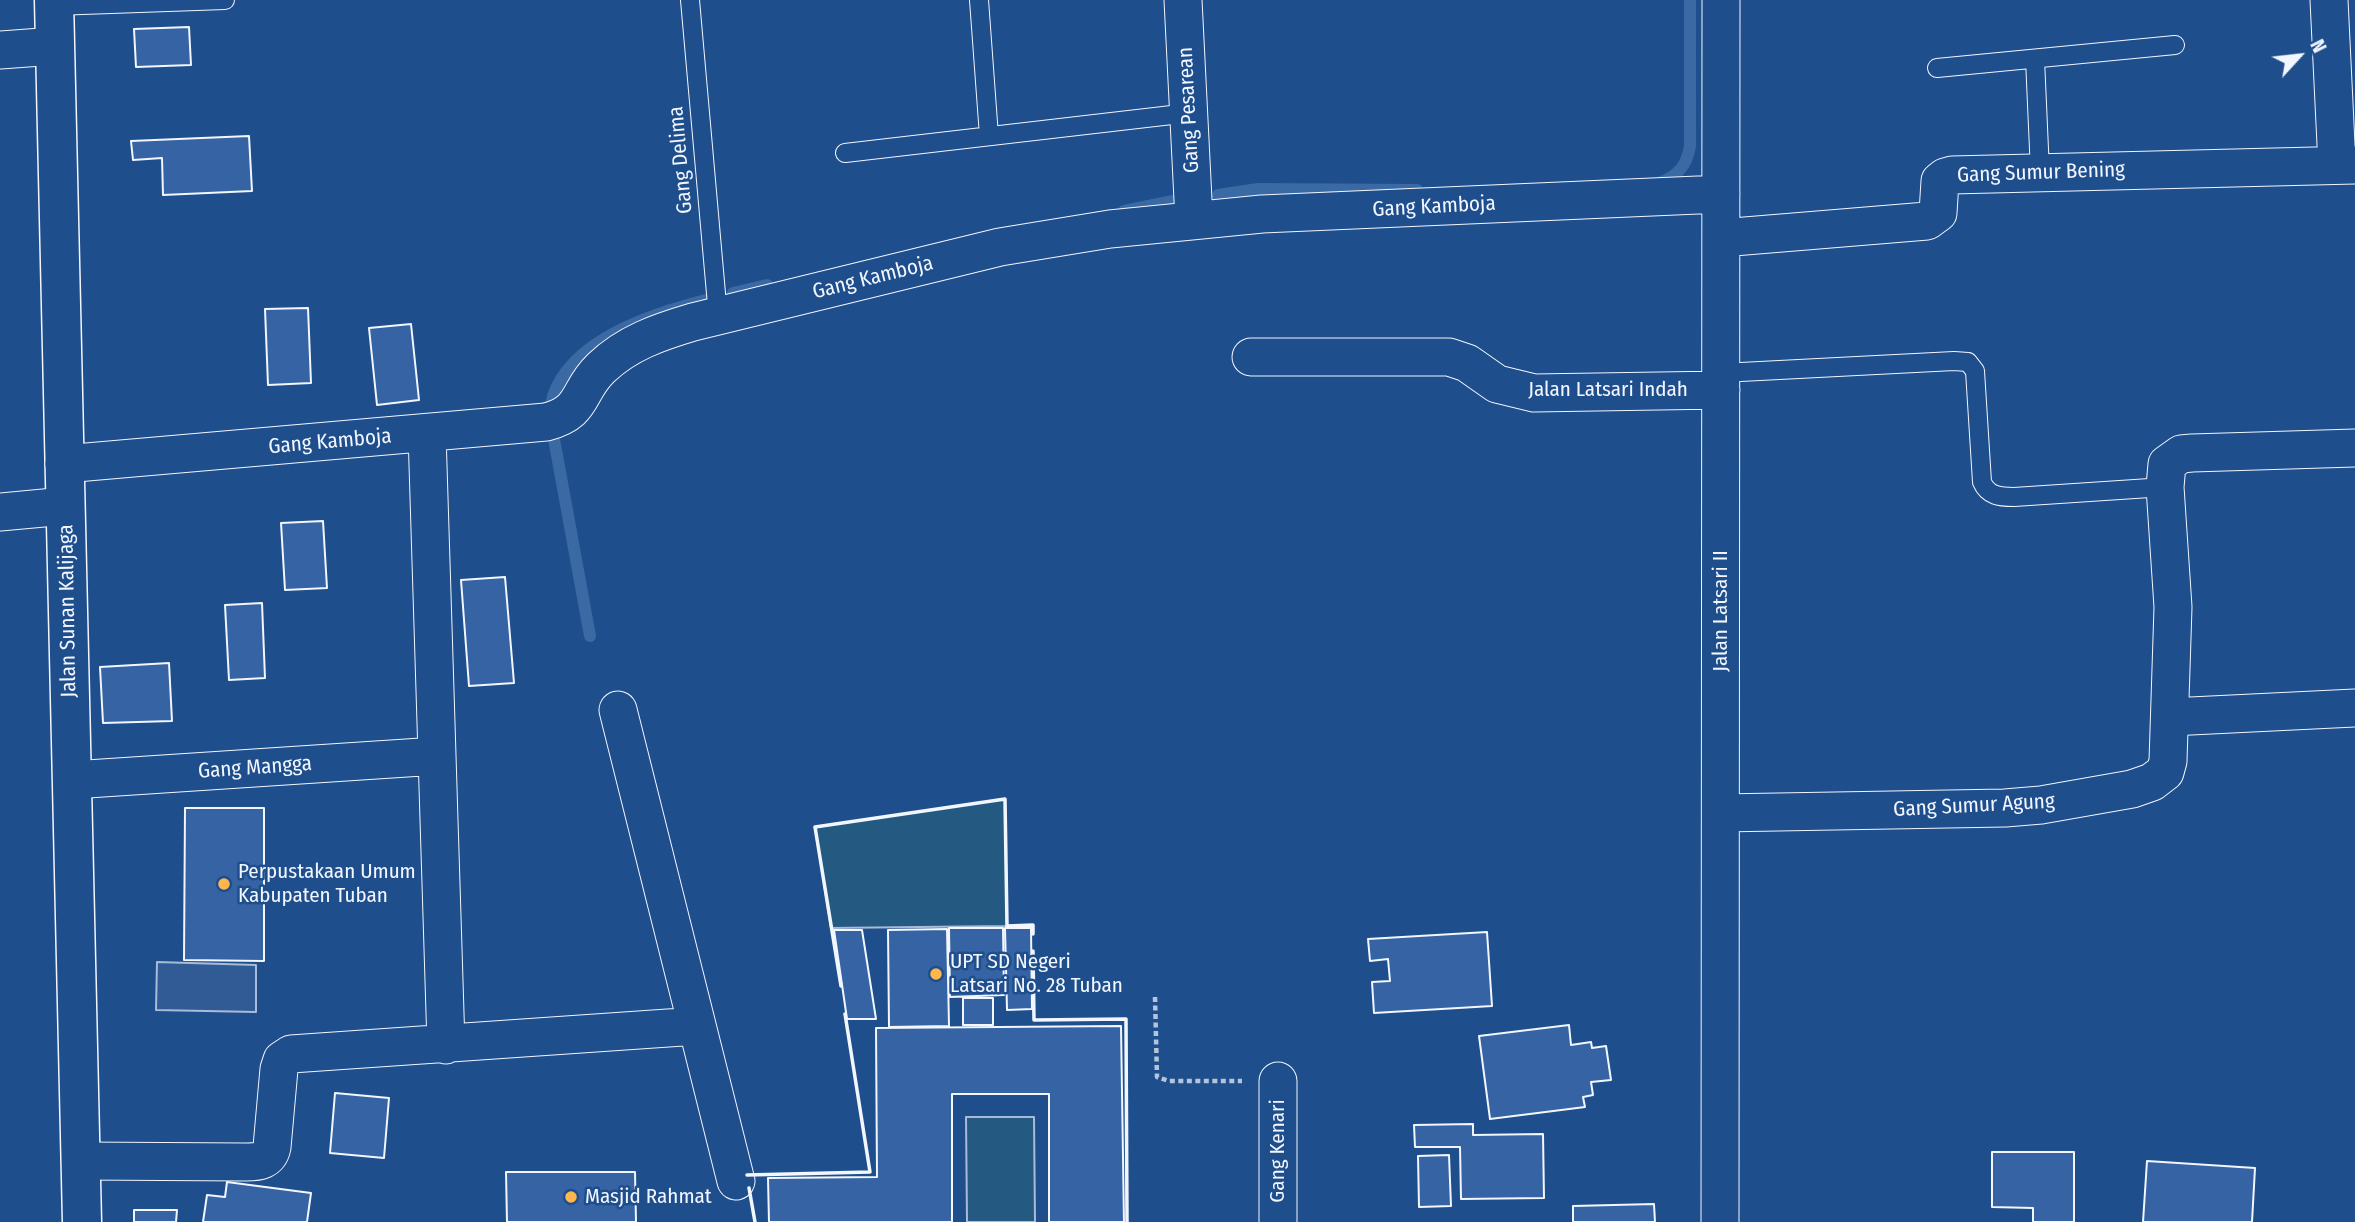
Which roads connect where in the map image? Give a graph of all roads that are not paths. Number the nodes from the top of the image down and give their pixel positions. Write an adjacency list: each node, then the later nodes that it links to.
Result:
1 (225, 0): 6 (lane)
2 (690, 0): 21 (lane, Gang Delima)
3 (979, 0): 14 (lane)
4 (1183, 0): 13 (street, Gang Pesarean)
5 (2329, 0): 16 (street)
6 (54, 3): 9 (main road, Jalan Sunan Kalijaga)
7 (1721, 5): 18 (street, Jalan Latsari II)
8 (2175, 45): 11 (lane)
9 (55, 46): 10 (street); 26 (main road, Jalan Sunan Kalijaga)
10 (0, 50)
11 (2035, 59): 12 (lane); 17 (lane)
12 (1937, 68)
13 (1189, 113): 14 (lane); 19 (street, Gang Pesarean)
14 (989, 136): 15 (lane)
15 (845, 153)
16 (2346, 165): 17 (street, Gang Sumur Bening)
17 (2040, 172): 20 (street, Gang Sumur Bening)
18 (1721, 194): 19 (street, Gang Kamboja); 20 (street, Jalan Latsari II)
19 (1194, 220): 21 (street, Gang Kamboja)
20 (1721, 238): 23 (street, Jalan Latsari II)
21 (718, 316): 24 (street, Gang Kamboja)
22 (1251, 356): 23 (street, Jalan Latsari Indah)
23 (1721, 382): 27 (lane); 35 (street, Jalan Latsari II)
24 (427, 433): 26 (street, Gang Kamboja); 33 (street)
25 (2355, 448): 27 (street, Gang Sumur Agung)
26 (64, 464): 28 (main road, Jalan Sunan Kalijaga)
27 (2165, 487): 32 (street, Gang Sumur Agung)
28 (65, 506): 29 (street); 34 (main road, Jalan Sunan Kalijaga)
29 (0, 512)
30 (2355, 708): 32 (street)
31 (618, 710): 36 (street)
32 (2170, 717): 35 (street, Gang Sumur Agung)
33 (437, 756): 34 (street, Gang Mangga); 37 (street)
34 (72, 780): 39 (main road, Jalan Sunan Kalijaga)
35 (1721, 813): 43 (street, Jalan Latsari II)
36 (697, 1026): 37 (street); 40 (street)
37 (446, 1045): 39 (street)
38 (1278, 1081): 42 (street, Gang Kenari)
39 (81, 1161): 41 (main road, Jalan Sunan Kalijaga)
40 (736, 1181)
41 (82, 1222)
42 (1279, 1222)
43 (1720, 1222)

